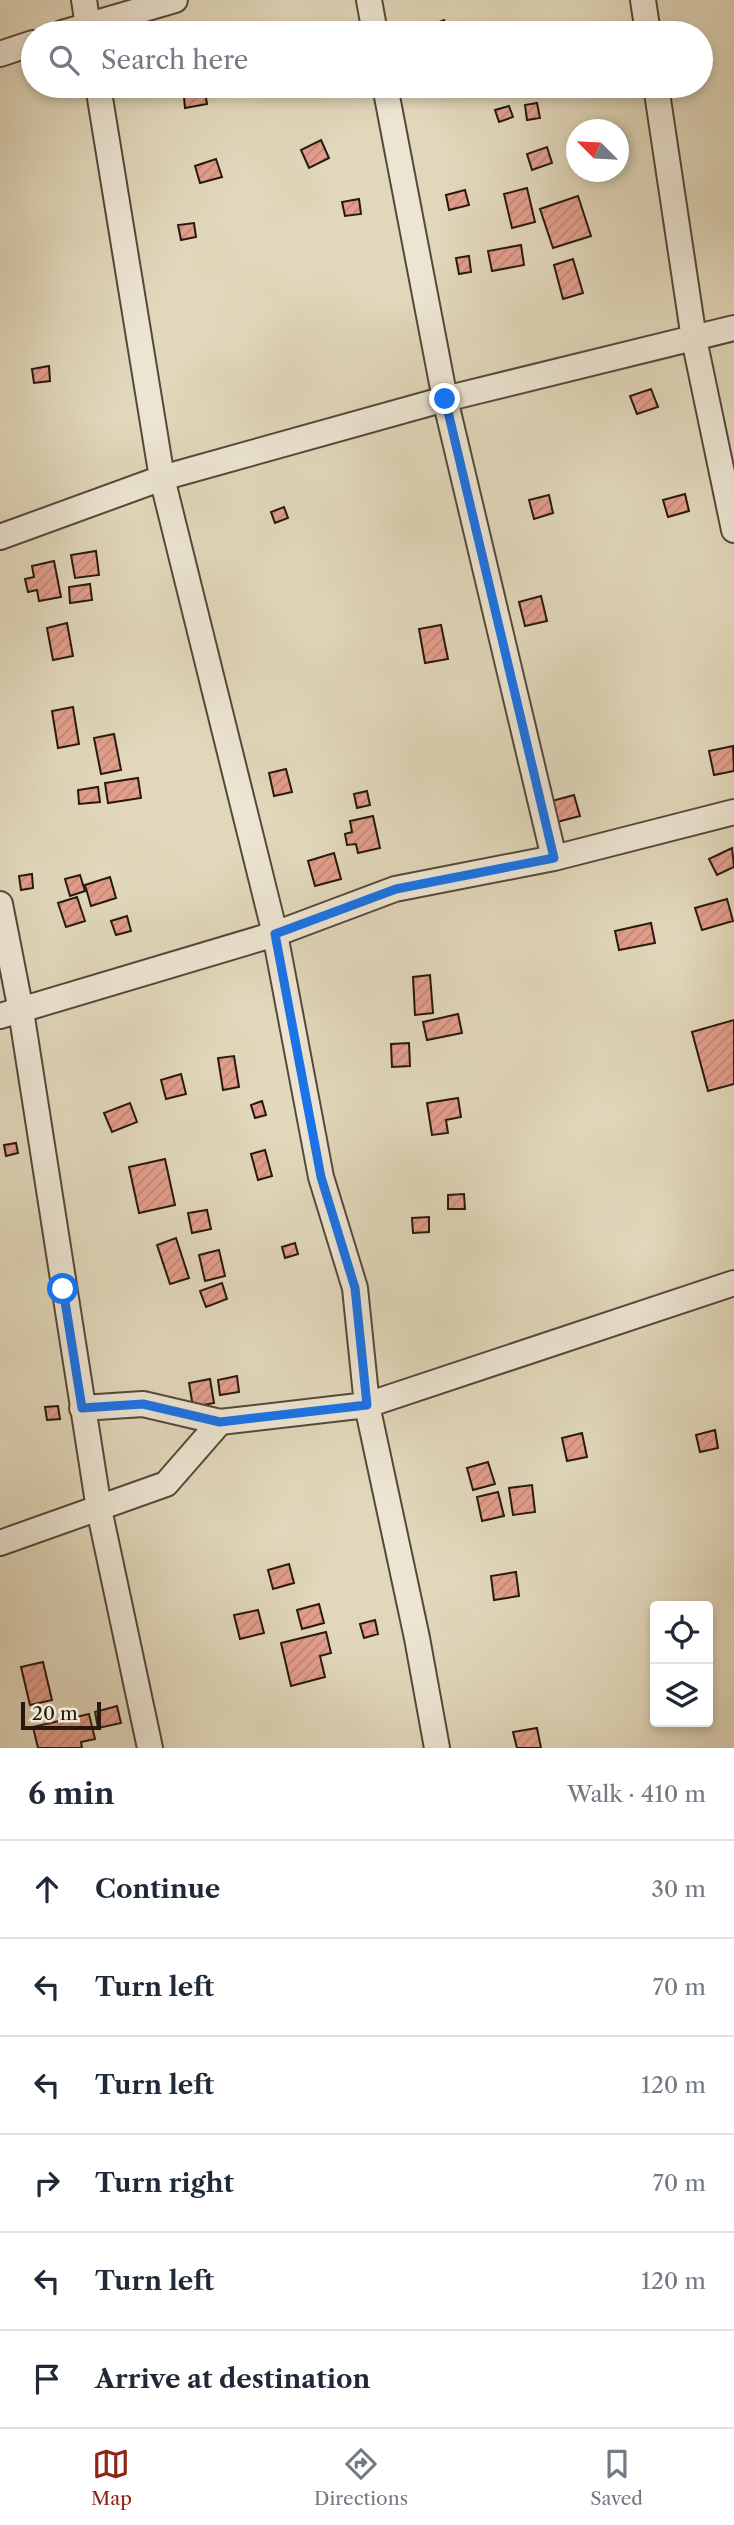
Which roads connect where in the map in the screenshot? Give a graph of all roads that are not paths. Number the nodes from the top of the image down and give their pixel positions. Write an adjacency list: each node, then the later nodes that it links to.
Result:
1 (84, 0): 5 (street)
2 (175, 0): 6 (street)
3 (369, 0): 7 (street)
4 (643, 0): 8 (street)
5 (88, 21)
6 (113, 21)
7 (373, 21)
8 (646, 21)
9 (21, 47): 10 (street)
10 (0, 54)
11 (100, 98): 17 (street)
12 (387, 98): 16 (street)
13 (658, 98): 15 (street)
14 (734, 328): 15 (street)
15 (694, 338): 16 (street); 18 (street)
16 (445, 399): 17 (street); 21 (street)
17 (162, 478): 19 (street); 23 (street)
18 (734, 530)
19 (0, 537)
20 (734, 813): 21 (street)
21 (554, 858): 23 (street)
22 (0, 904): 24 (street)
23 (275, 934): 24 (street); 26 (street)
24 (10, 1013): 27 (street)
25 (734, 1283): 26 (street)
26 (367, 1405): 28 (street); 32 (street)
27 (82, 1408): 28 (street); 29 (street)
28 (220, 1422): 29 (street)
29 (99, 1509): 30 (street); 31 (street)
30 (0, 1543)
31 (150, 1748)
32 (437, 1748)

